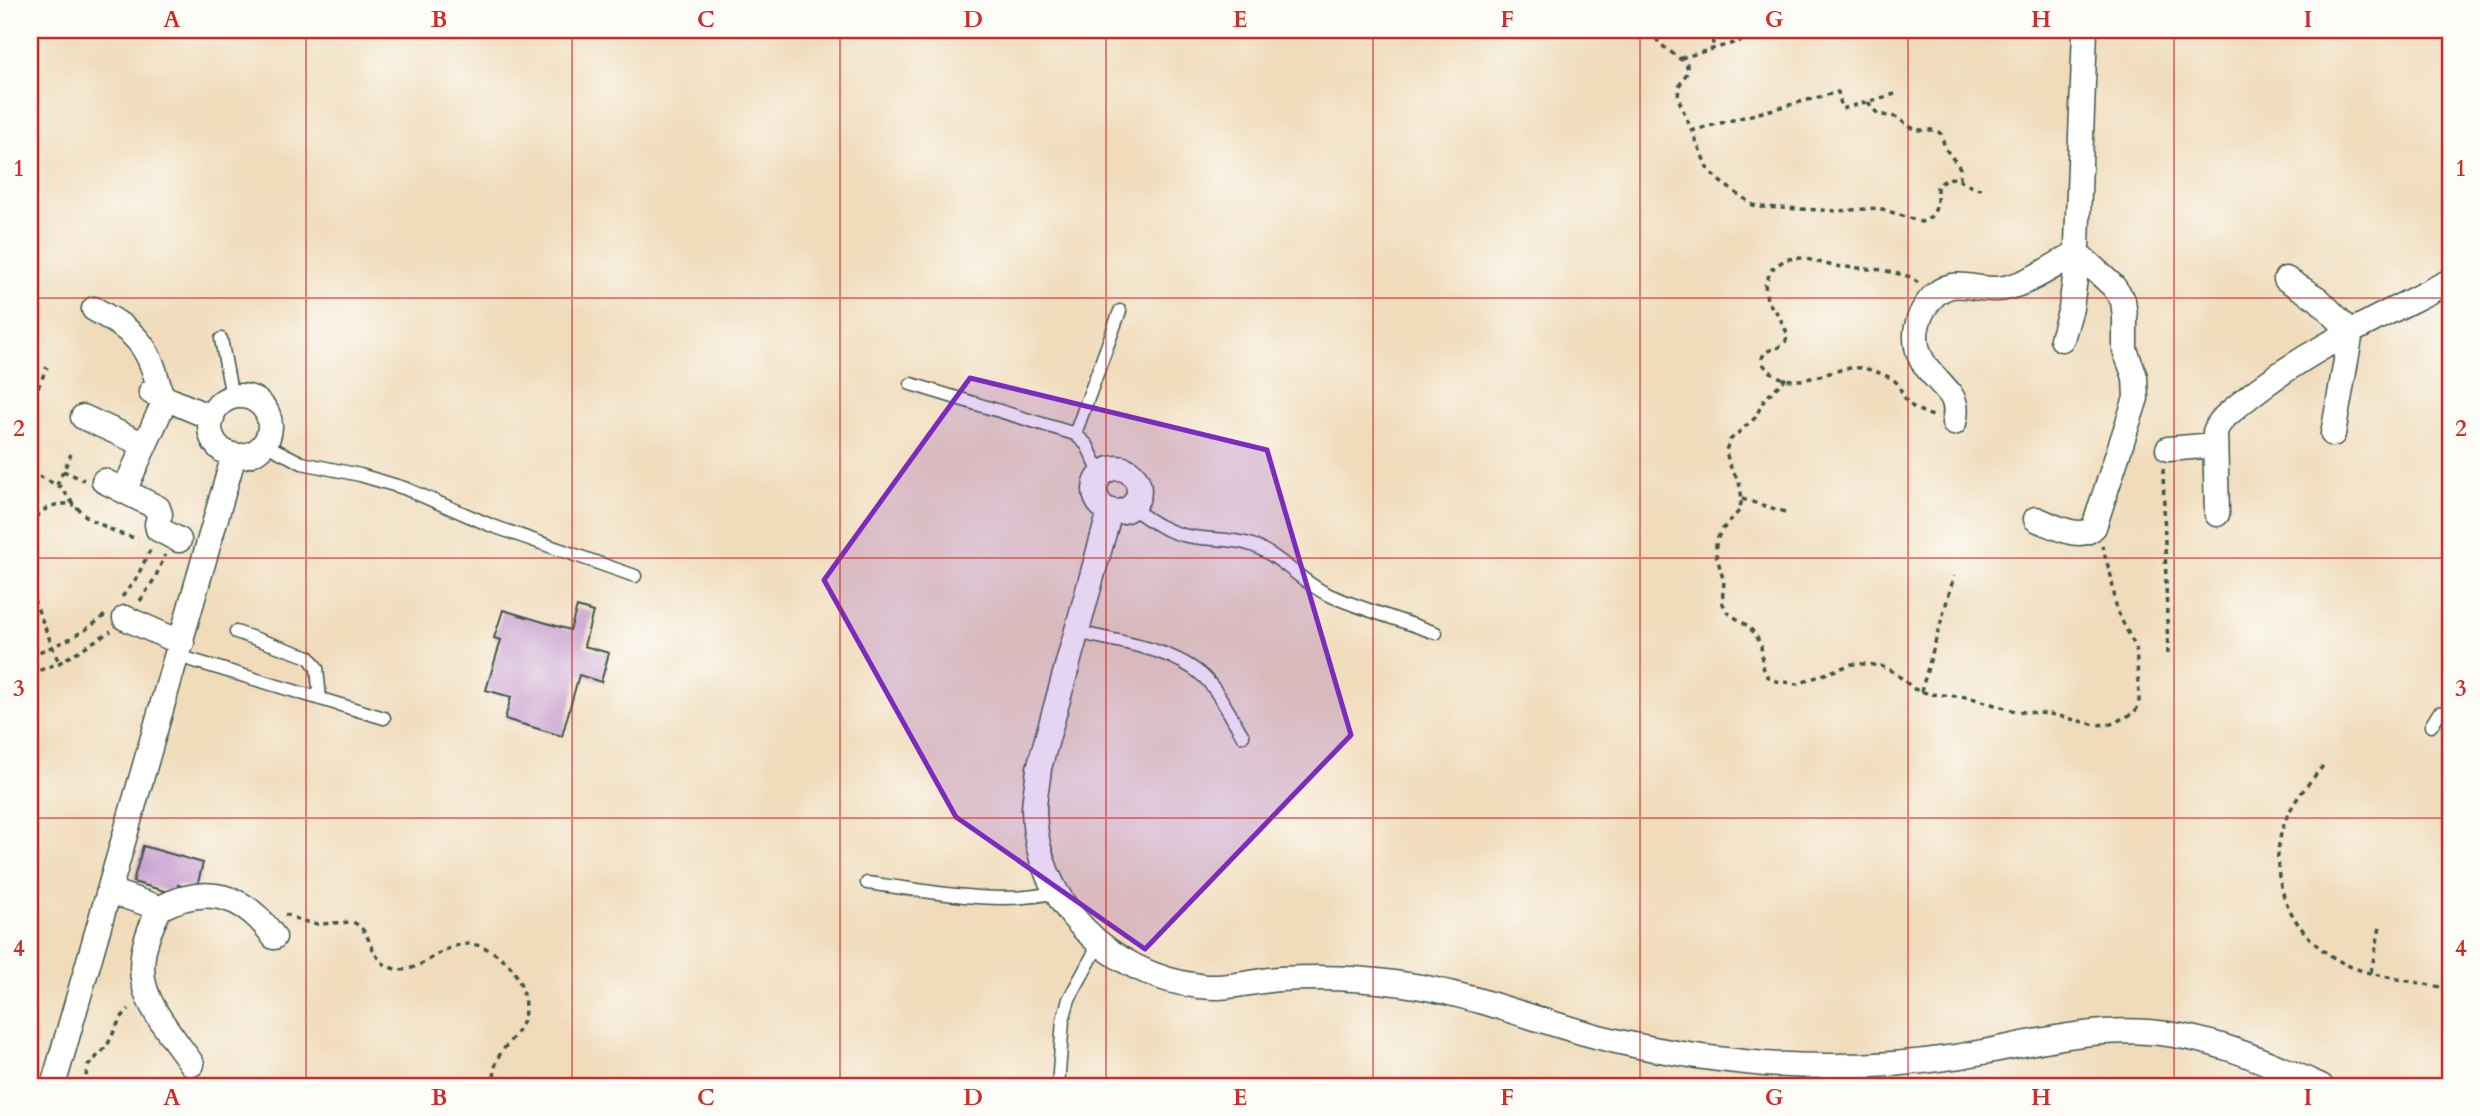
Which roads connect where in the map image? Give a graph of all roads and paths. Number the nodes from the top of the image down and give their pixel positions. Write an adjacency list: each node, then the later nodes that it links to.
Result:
1 (1650, 30): 6 (path)
2 (1710, 30): 5 (path)
3 (1779, 30): 5 (path)
4 (2085, 30): 12 (street)
5 (1714, 48): 6 (path)
6 (1681, 58): 9 (path)
7 (1895, 94): 8 (path)
8 (1868, 102): 9 (path); 10 (path)
9 (1691, 131): 10 (path)
10 (1960, 180): 11 (path)
11 (1981, 188)
12 (2077, 253): 15 (street); 20 (street); 49 (street)
13 (2286, 279): 18 (street)
14 (2450, 281): 18 (street)
15 (1934, 296): 22 (path); 31 (street)
16 (94, 309): 26 (street)
17 (1120, 311): 32 (lane)
18 (2351, 332): 33 (street); 36 (street)
19 (221, 339): 27 (lane)
20 (2063, 339)
21 (47, 366): 25 (path)
22 (1786, 378): 31 (path); 43 (path)
23 (911, 384): 32 (lane)
24 (30, 387): 25 (path)
25 (37, 390): 28 (path)
26 (157, 394): 30 (street); 35 (street)
27 (232, 397): 30 (street); 34 (street)
28 (30, 406)
29 (83, 418): 35 (street)
30 (212, 418): 39 (street)
31 (1954, 423)
32 (1075, 434): 41 (lane)
33 (2333, 435)
34 (264, 444): 39 (street); 53 (lane)
35 (145, 445): 51 (street)
36 (2215, 445): 37 (street); 47 (street)
37 (2168, 449): 63 (path)
38 (71, 454): 42 (path)
39 (234, 455): 61 (street)
40 (30, 472): 42 (path)
41 (1101, 475): 45 (street); 45 (street)
42 (57, 485): 44 (path)
43 (1742, 499): 46 (path); 65 (path)
44 (74, 505): 50 (path); 52 (path)
45 (1121, 509): 58 (street); 59 (lane)
46 (1785, 512)
47 (2217, 514)
48 (2036, 519): 49 (street)
49 (2095, 522): 65 (path)
50 (30, 525)
51 (170, 536): 52 (path)
52 (149, 554): 56 (path)
53 (635, 576)
54 (1954, 576): 65 (path)
55 (30, 590): 60 (path)
56 (117, 611): 60 (path); 61 (street)
57 (236, 632): 66 (lane)
58 (1077, 632): 70 (lane); 74 (street)
59 (1436, 633)
60 (53, 647): 62 (path); 64 (path)
61 (180, 649): 66 (lane); 73 (street)
62 (30, 655)
63 (2168, 656)
64 (59, 663)
65 (1922, 692)
66 (320, 699): 68 (lane)
67 (2450, 711): 69 (lane)
68 (384, 718)
69 (2431, 726)
70 (1243, 736)
71 (2323, 766): 80 (path)
72 (867, 883): 74 (lane)
73 (109, 891): 75 (street); 87 (street)
74 (1055, 892): 79 (street)
75 (160, 908): 76 (street); 83 (street)
76 (250, 909): 78 (street); 89 (path)
77 (2380, 927): 80 (path)
78 (274, 937)
79 (1099, 944): 86 (street); 90 (lane)
80 (2371, 972): 82 (path)
81 (2450, 977): 82 (path)
82 (2445, 988): 84 (path)
83 (145, 992): 85 (street); 88 (path)
84 (2450, 996)
85 (192, 1064)
86 (1760, 1075): 91 (street)
87 (52, 1086)
88 (85, 1086)
89 (493, 1086)
90 (1058, 1086)
91 (2321, 1086)

